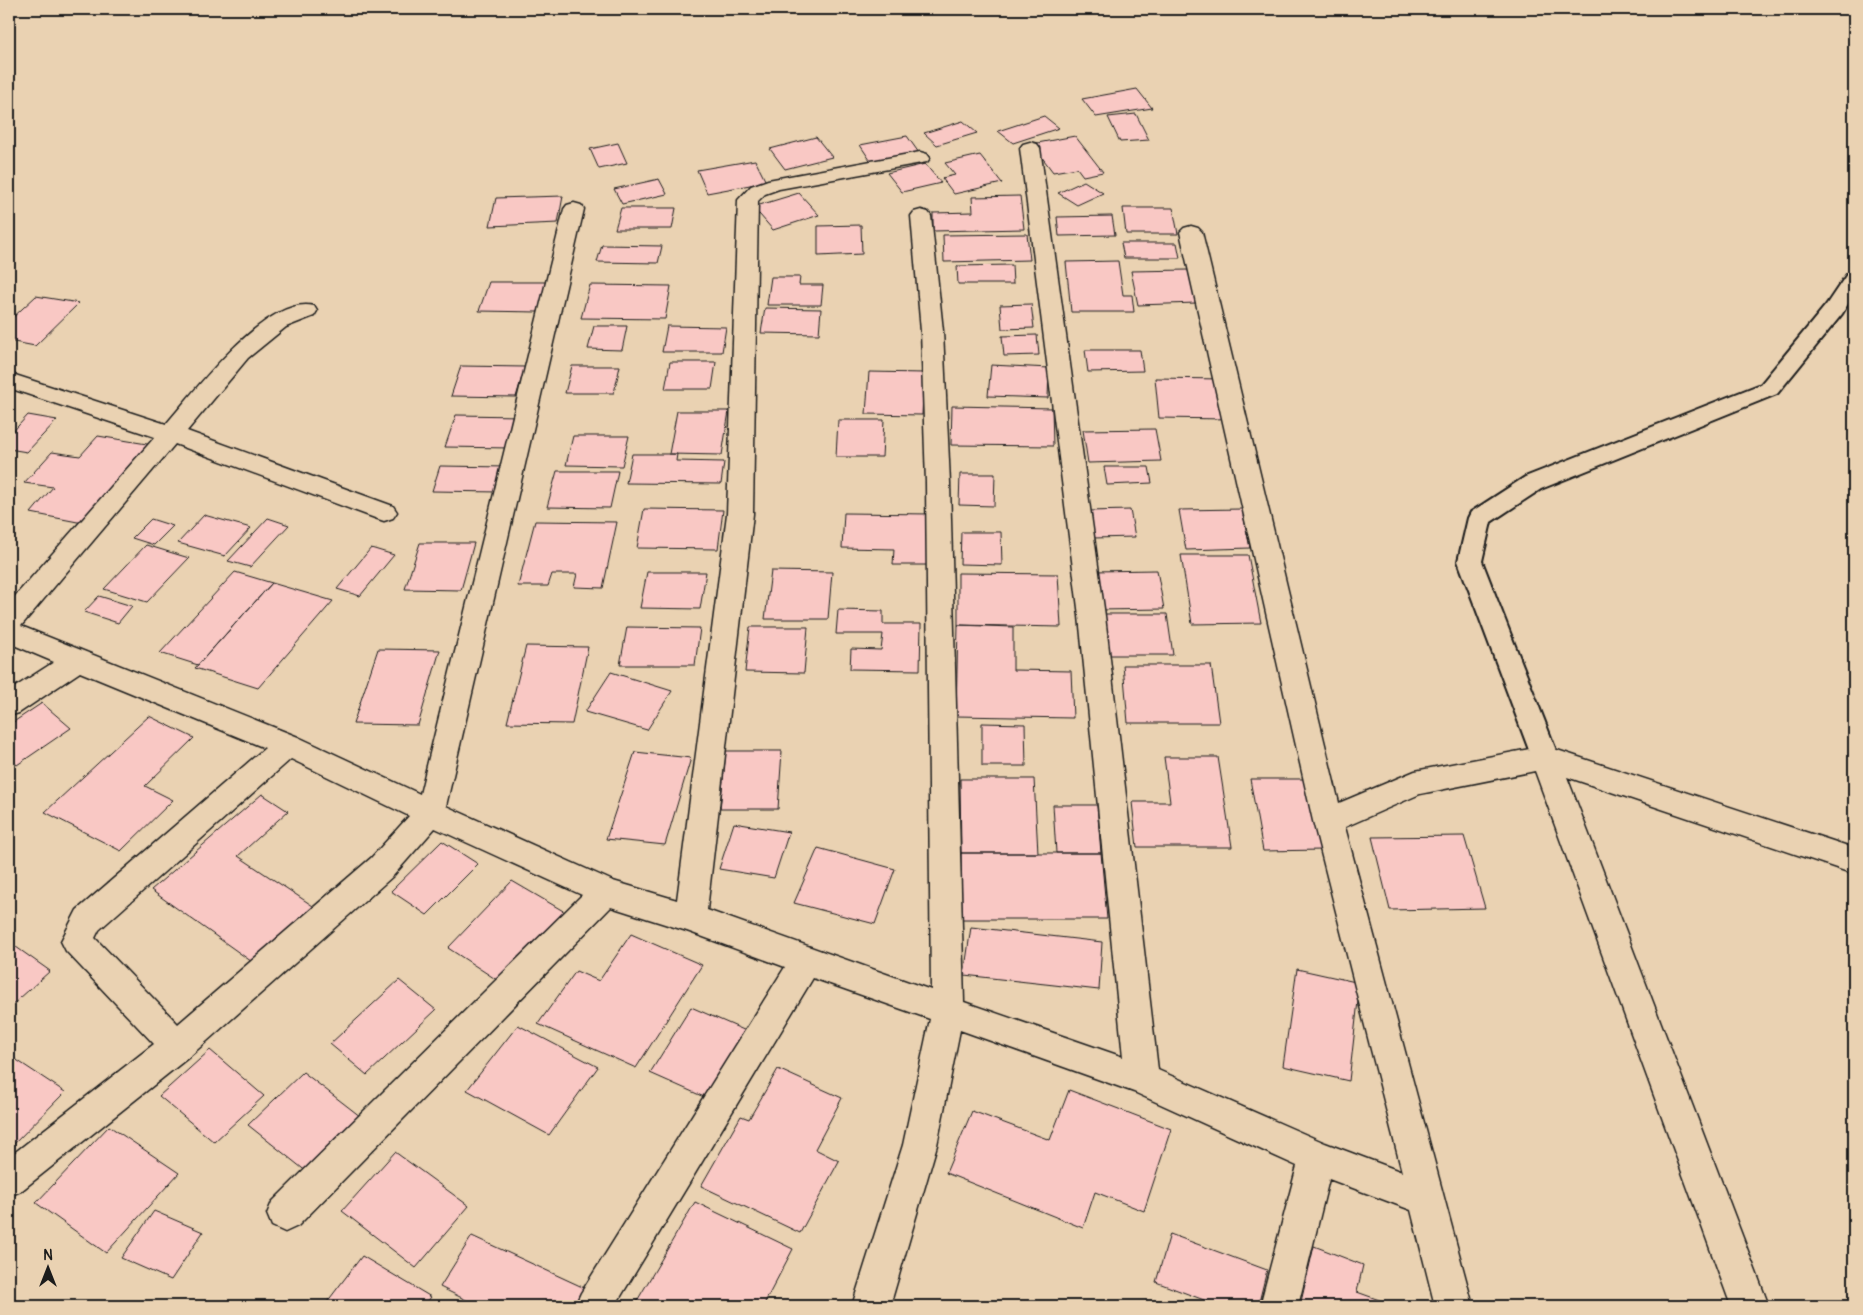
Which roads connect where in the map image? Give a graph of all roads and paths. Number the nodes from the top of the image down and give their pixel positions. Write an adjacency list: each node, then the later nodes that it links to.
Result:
1 (1030, 148): 25 (street)
2 (920, 158): 21 (street)
3 (574, 209): 17 (street)
4 (921, 216): 23 (street)
5 (1191, 232): 18 (street)
6 (1854, 278): 16 (lane)
7 (306, 311): 9 (street)
8 (9, 380): 9 (street)
9 (171, 434): 10 (street); 11 (street)
10 (384, 512)
11 (9, 621)
12 (9, 632): 13 (street)
13 (79, 659): 14 (street); 15 (street)
14 (9, 705)
15 (288, 745): 17 (street); 24 (street)
16 (1545, 758): 18 (street); 19 (street); 34 (street)
17 (430, 812): 20 (street); 24 (street)
18 (1328, 821): 28 (street)
19 (1854, 861)
20 (606, 892): 21 (street); 29 (street)
21 (690, 918): 22 (street)
22 (806, 961): 23 (street); 30 (street)
23 (948, 1010): 25 (street); 31 (street)
24 (177, 1046): 27 (street)
25 (1142, 1079): 26 (street)
26 (1317, 1157): 28 (street); 32 (street)
27 (9, 1179)
28 (1427, 1199): 33 (street)
29 (284, 1214)
30 (594, 1306)
31 (871, 1306)
32 (1279, 1306)
33 (1454, 1306)
34 (1750, 1306)

